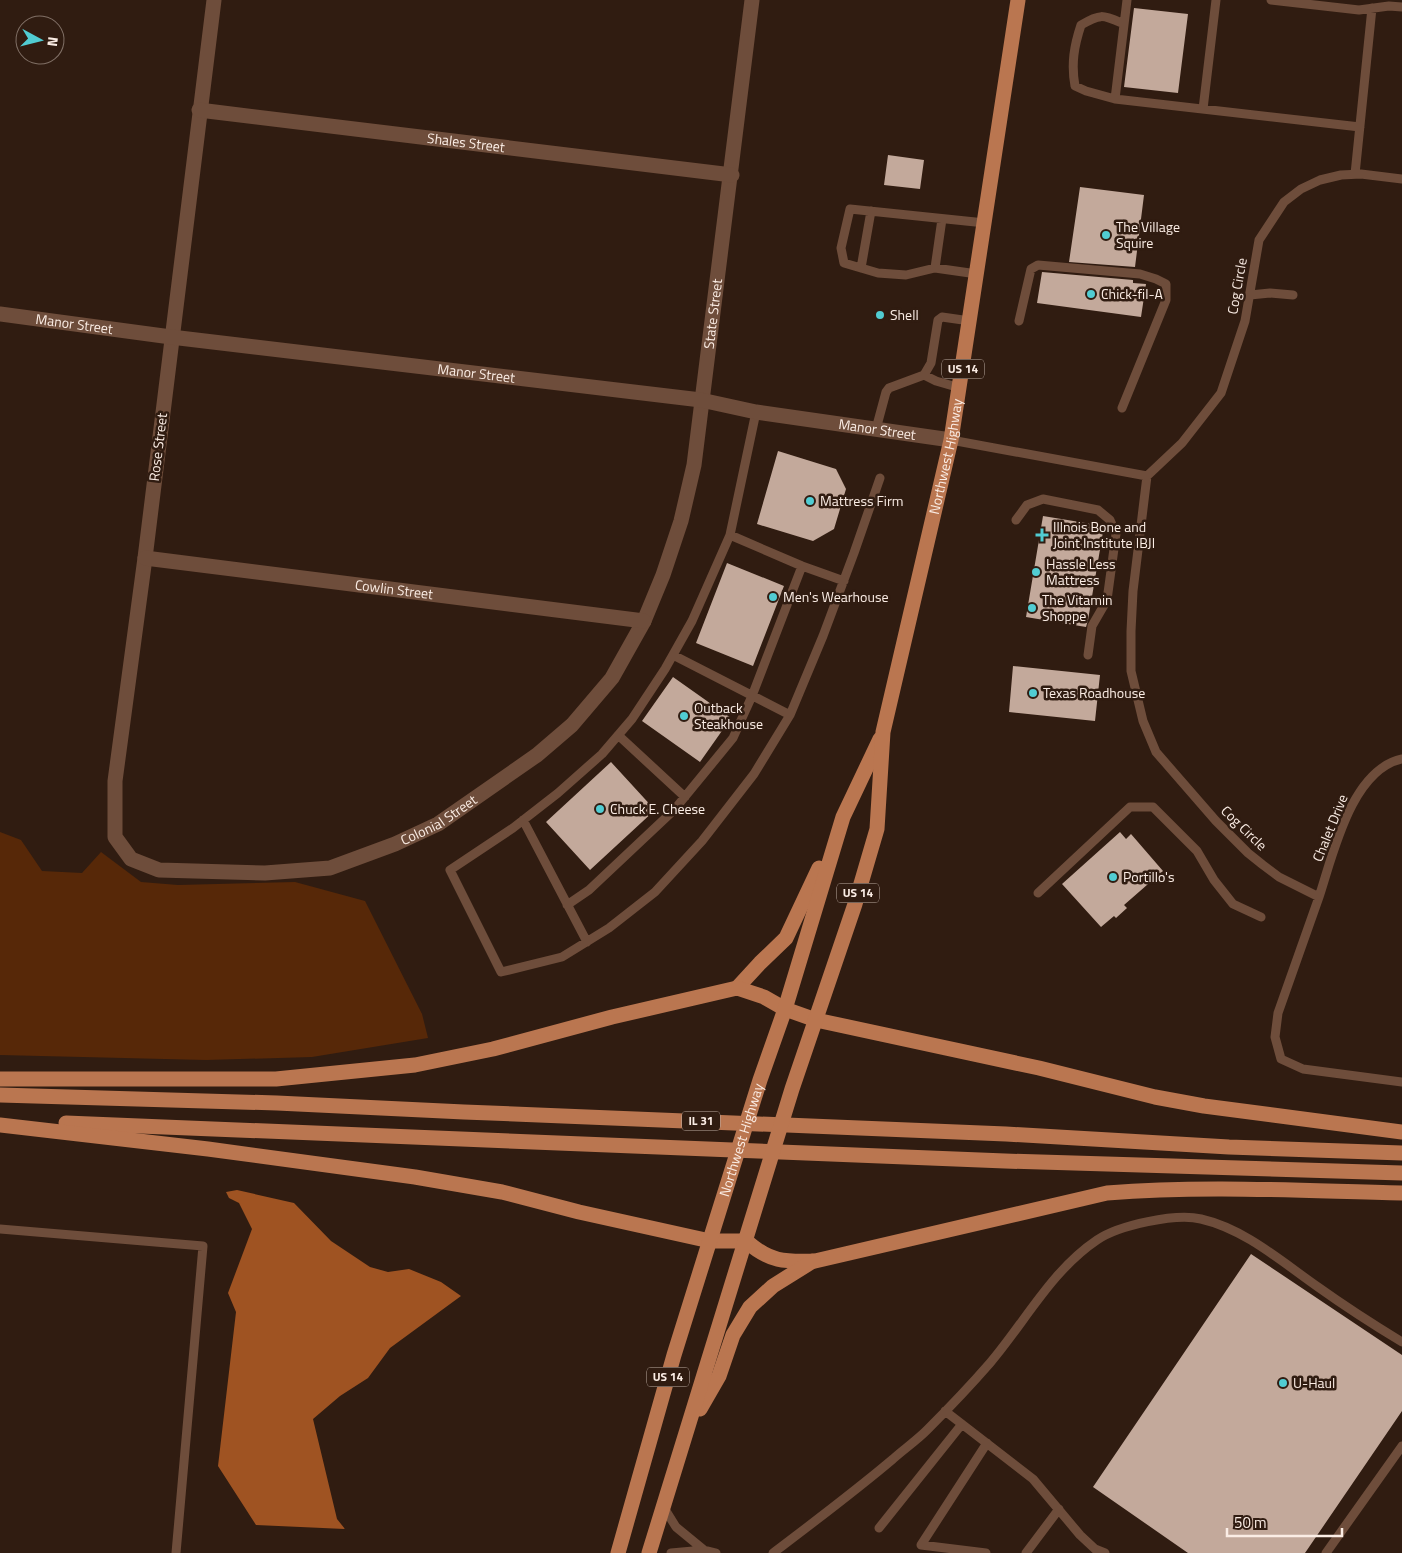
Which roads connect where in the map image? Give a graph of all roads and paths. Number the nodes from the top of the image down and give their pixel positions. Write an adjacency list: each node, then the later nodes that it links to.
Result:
1 (214, 0): 13 (street, Rose Street)
2 (752, 0): 16 (street, State Street)
3 (1018, 0): 20 (main road, Northwest Highway / US 14)
4 (1126, 0): 10 (lane)
5 (1216, 0): 12 (lane)
6 (1271, 0): 7 (lane)
7 (1299, 2): 9 (lane)
8 (1402, 7): 9 (lane)
9 (1372, 8): 14 (lane)
10 (1124, 24): 11 (lane); 11 (lane)
11 (1115, 98): 12 (lane)
12 (1202, 109): 14 (lane)
13 (199, 110): 16 (street, Shales Street); 29 (street, Rose Street)
14 (1360, 127): 15 (lane)
15 (1355, 174): 17 (lane, Cog Circle); 24 (lane, Cog Circle)
16 (732, 175): 32 (street, State Street)
17 (1402, 179)
18 (871, 211): 19 (lane); 21 (lane); 21 (lane)
19 (942, 219): 20 (lane); 22 (lane)
20 (985, 223): 23 (main road, Northwest Highway / US 14)
21 (861, 268): 22 (lane)
22 (935, 268): 23 (lane)
23 (977, 274): 27 (main road, Northwest Highway / US 14)
24 (1250, 295): 25 (lane); 37 (lane, Cog Circle)
25 (1293, 295)
26 (0, 314): 29 (street, Manor Street)
27 (970, 321): 30 (lane); 31 (main road, Northwest Highway / US 14)
28 (1019, 321): 33 (lane)
29 (172, 338): 32 (street, Manor Street); 41 (street, Rose Street)
30 (924, 374): 31 (lane); 35 (lane)
31 (960, 388): 36 (main road, Northwest Highway / US 14)
32 (701, 400): 34 (street, Manor Street); 44 (street, State Street)
33 (1122, 408)
34 (756, 412): 35 (street, Manor Street); 40 (lane)
35 (876, 429): 36 (street, Manor Street)
36 (951, 440): 37 (lane); 49 (main road, Northwest Highway / US 14)
37 (1147, 476): 57 (lane, Cog Circle)
38 (880, 478): 43 (lane)
39 (1016, 520): 46 (lane)
40 (730, 535): 42 (lane); 45 (lane)
41 (145, 558): 44 (street, Cowlin Street); 55 (street, Rose Street)
42 (802, 566): 43 (lane); 47 (lane)
43 (844, 581): 48 (lane)
44 (644, 622): 55 (street, Colonial Street)
45 (673, 655): 47 (lane); 50 (lane)
46 (1088, 655)
47 (752, 696): 48 (lane); 52 (lane)
48 (790, 715): 60 (lane)
49 (883, 732): 53 (main road, Northwest Highway / US 14); 63 (main road, Northwest Highway / US 14)
50 (618, 735): 52 (lane); 54 (lane)
51 (1402, 759): 57 (lane, Chalet Drive)
52 (685, 797): 58 (lane)
53 (842, 817): 61 (main road); 62 (main road, Northwest Highway / US 14)
54 (523, 820): 58 (lane); 60 (lane)
55 (159, 870)
56 (1038, 893): 59 (lane)
57 (1319, 897): 65 (lane)
58 (568, 905): 60 (lane)
59 (1260, 917)
60 (587, 942)
61 (738, 988): 62 (main road); 64 (main road)
62 (785, 1009): 63 (main road); 74 (main road, Northwest Highway / US 14)
63 (816, 1020): 69 (main road); 75 (main road, Northwest Highway / US 14)
64 (0, 1078)
65 (1402, 1082)
66 (0, 1095): 70 (main road, IL 31)
67 (0, 1118): 71 (main road, IL 31)
68 (0, 1125): 74 (main road)
69 (1402, 1132)
70 (1402, 1154)
71 (1402, 1173)
72 (1402, 1193): 76 (main road)
73 (0, 1230): 87 (lane)
74 (710, 1241): 75 (main road); 88 (main road, Northwest Highway / US 14)
75 (746, 1242): 76 (main road); 80 (main road, Northwest Highway / US 14)
76 (815, 1260): 80 (main road)
77 (1402, 1342): 78 (lane)
78 (945, 1411): 79 (lane); 92 (lane)
79 (962, 1424): 81 (lane); 85 (lane)
80 (685, 1436): 83 (main road, Northwest Highway / US 14)
81 (987, 1443): 84 (lane); 93 (lane)
82 (1402, 1446): 96 (lane)
83 (663, 1506): 86 (lane); 89 (main road, Northwest Highway / US 14)
84 (1059, 1509): 94 (lane); 95 (lane)
85 (879, 1528)
86 (704, 1550): 90 (lane); 91 (lane)
87 (176, 1553)
88 (618, 1553)
89 (649, 1553)
90 (671, 1553)
91 (716, 1553)
92 (773, 1553)
93 (986, 1553)
94 (1026, 1553)
95 (1105, 1553)
96 (1326, 1553)

